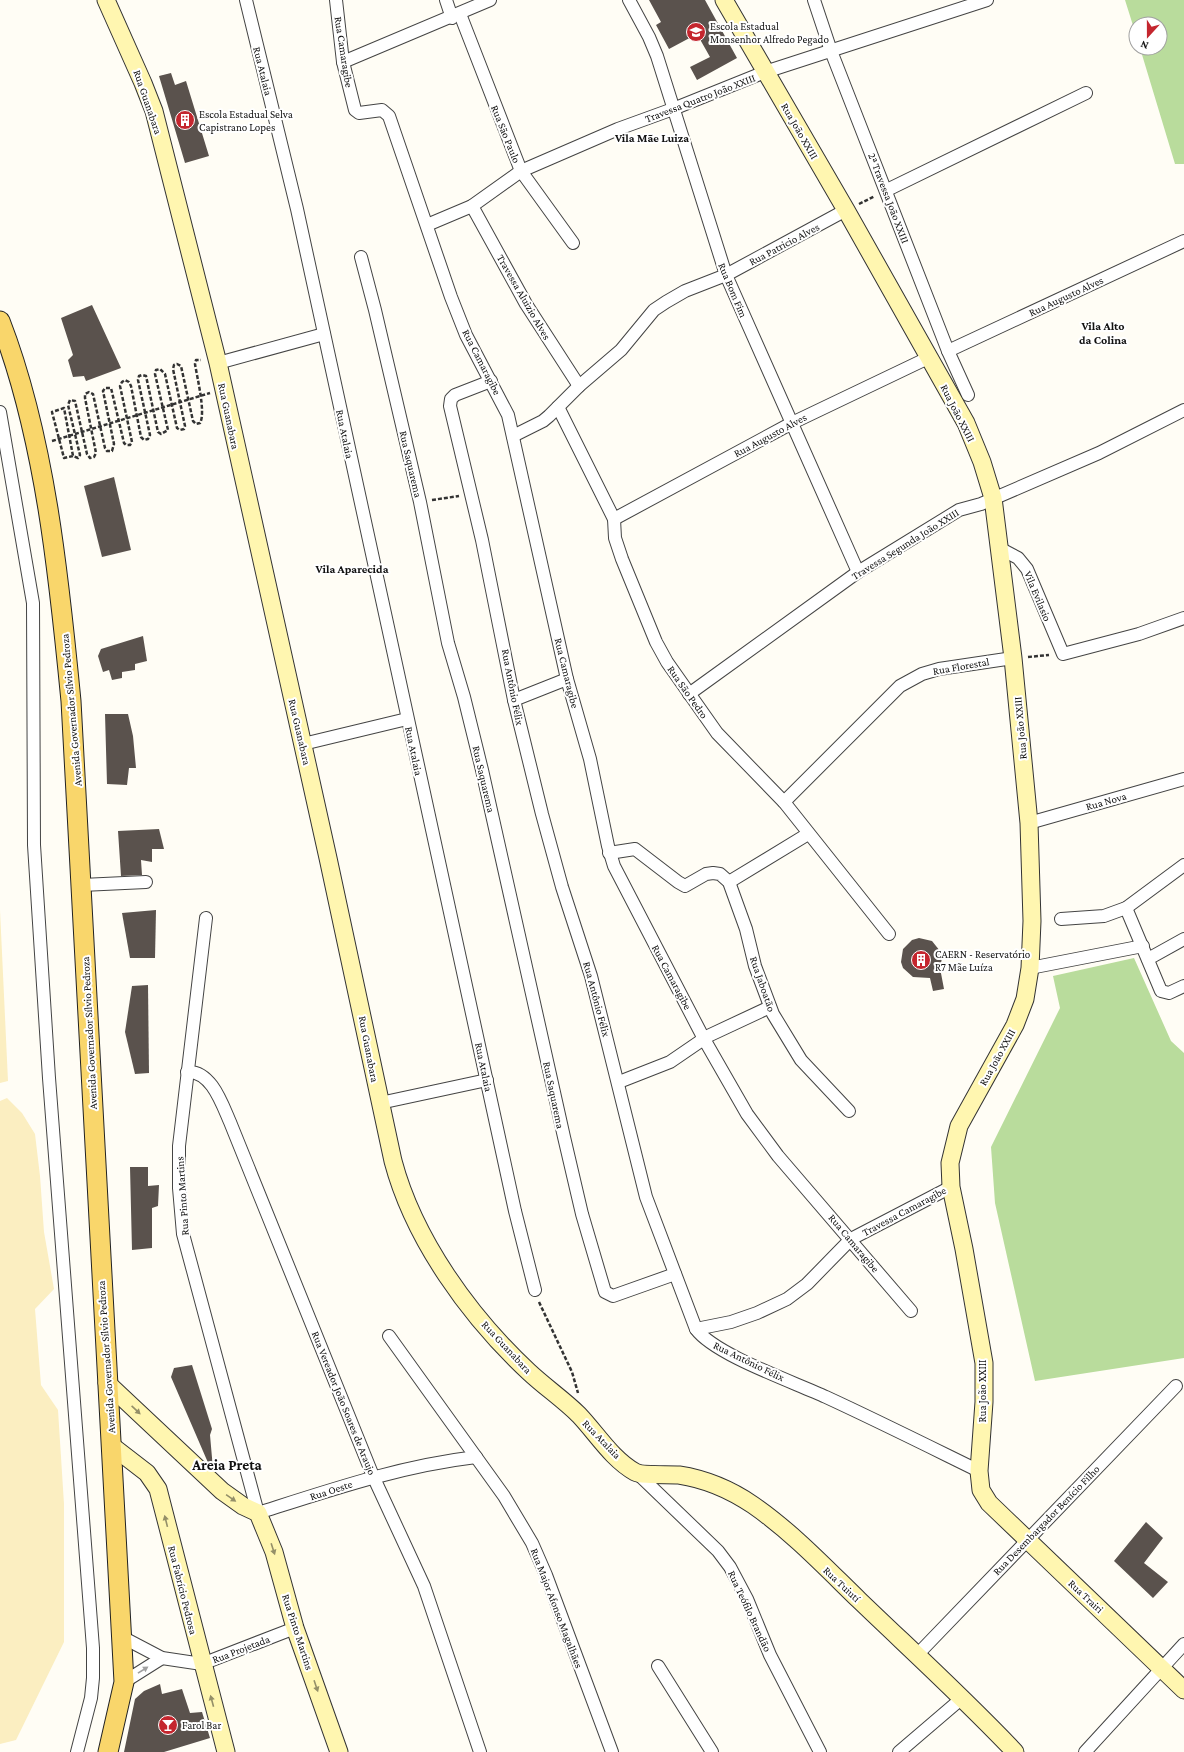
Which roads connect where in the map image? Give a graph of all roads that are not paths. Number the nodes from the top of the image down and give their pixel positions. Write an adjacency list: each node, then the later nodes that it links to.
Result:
1 (106, 0): 29 (main road, Rua Guanabara)
2 (246, 0): 26 (street, Rua Atalaia)
3 (336, 0): 12 (street, Rua Camaragibe)
4 (446, 0): 10 (street, Rua São Paulo)
5 (490, 0): 10 (street)
6 (629, 0): 15 (street, Rua Bom Fim)
7 (724, 0): 13 (main road, Rua João XXIII)
8 (814, 0): 11 (street, 2ª Travessa João XXIII)
9 (987, 0): 11 (street, Travessa Quatro João XXIII)
10 (456, 16): 12 (street); 16 (street, Rua São Paulo)
11 (831, 51): 13 (street, Travessa Quatro João XXIII); 17 (street, 2ª Travessa João XXIII)
12 (343, 62): 20 (street, Rua Camaragibe)
13 (765, 72): 15 (street, Travessa Quatro João XXIII); 19 (main road, Rua João XXIII)
14 (1086, 93): 17 (street)
15 (674, 109): 16 (street, Travessa Quatro João XXIII); 24 (street, Rua Bom Fim)
16 (521, 171): 18 (street, Travessa Quatro João XXIII); 22 (street, Rua São Paulo)
17 (887, 190): 27 (street, 2ª Travessa João XXIII)
18 (472, 206): 20 (street, Travessa Quatro João XXIII); 31 (street, Travessa Aluizio Alves)
19 (846, 210): 24 (street, Rua Patricio Alves); 28 (main road, Rua João XXIII)
20 (427, 225): 30 (street, Rua Camaragibe)
21 (1184, 241): 27 (street, Rua Augusto Alves)
22 (573, 243)
23 (361, 257): 76 (street, Rua Saquarema)
24 (726, 275): 31 (street, Rua Patricio Alves); 36 (street, Rua Bom Fim)
25 (0, 321): 57 (main road, Avenida Governador Sílvio Pedroza)
26 (324, 334): 29 (street); 47 (street, Rua Atalaia)
27 (948, 350): 32 (street, 2ª Travessa João XXIII)
28 (928, 358): 36 (street, Rua Augusto Alves); 38 (main road, Rua João XXIII)
29 (210, 362): 48 (main road, Rua Guanabara)
30 (491, 381): 37 (street, Rua Camaragibe); 46 (street, Rua Antônio Félix)
31 (579, 386): 33 (street, Rua Patricio Alves)
32 (968, 395)
33 (558, 407): 37 (street, Rua Patricio Alves); 39 (street, Rua São Pedro)
34 (1184, 410): 38 (street, Travessa Segunda João XXIII)
35 (0, 412): 103 (street)
36 (792, 423): 39 (street, Rua Augusto Alves); 41 (street, Rua Bom Fim)
37 (513, 436): 44 (street, Rua Camaragibe)
38 (993, 498): 40 (main road, Rua João XXIII); 41 (street, Travessa Segunda João XXIII)
39 (614, 519): 45 (street, Rua São Pedro)
40 (1001, 549): 42 (street, Vila Evilasio); 43 (main road, Rua João XXIII)
41 (858, 572): 45 (street, Travessa Segunda João XXIII)
42 (1184, 618)
43 (1014, 658): 50 (street, Rua Florestal); 51 (main road, Rua João XXIII)
44 (567, 679): 46 (street); 53 (street, Rua Camaragibe)
45 (689, 694): 50 (street, Rua São Pedro)
46 (514, 700): 71 (street, Rua Antônio Félix)
47 (408, 719): 48 (street); 70 (street, Rua Atalaia)
48 (302, 744): 72 (main road, Rua Guanabara)
49 (1184, 779): 51 (street, Rua Nova)
50 (784, 802): 52 (street, Rua São Pedro)
51 (1028, 823): 65 (main road, Rua João XXIII)
52 (808, 834): 56 (street); 61 (street, Rua São Pedro)
53 (609, 853): 56 (street); 68 (street, Rua Camaragibe)
54 (1184, 865): 58 (street)
55 (146, 882): 57 (street)
56 (729, 882): 67 (street, Rua Jaboatão)
57 (82, 885): 81 (main road, Avenida Governador Sílvio Pedroza)
58 (1126, 908): 60 (street); 63 (street)
59 (206, 918): 69 (street, Rua Pinto Martins)
60 (1061, 919)
61 (889, 934)
62 (1184, 939): 64 (street)
63 (1143, 946): 64 (street); 65 (street)
64 (1148, 959): 66 (street)
65 (1030, 968): 74 (main road, Rua João XXIII)
66 (1184, 986)
67 (770, 1007): 68 (street); 73 (street, Rua Jaboatão)
68 (704, 1039): 71 (street); 75 (street, Rua Camaragibe)
69 (187, 1072): 88 (street, Rua Vereador João Soares de Araujo); 90 (street, Rua Pinto Martins)
70 (487, 1080): 72 (street); 77 (street, Rua Atalaia)
71 (619, 1082): 76 (street, Rua Antônio Félix)
72 (380, 1103): 83 (main road, Rua Guanabara)
73 (849, 1111)
74 (950, 1186): 75 (street, Travessa Camaragibe); 86 (main road, Rua João XXIII)
75 (851, 1240): 78 (street, Rua Camaragibe); 79 (street, Travessa Camaragibe)
76 (676, 1274): 79 (street, Rua Antônio Félix)
77 (535, 1290)
78 (911, 1311)
79 (696, 1329): 86 (street, Rua Antônio Félix)
80 (389, 1336): 85 (street, Rua Major Afonso Magalhães)
81 (107, 1383): 84 (main road, Avenida Governador Sílvio Pedroza); 90 (main road, one-way to 90)
82 (1176, 1386): 91 (street, Rua Desembargador Benício Filho)
83 (579, 1415): 87 (main road, Rua Atalaia)
84 (112, 1446): 93 (main road, Avenida Governador Sílvio Pedroza); 97 (main road, Rua Fabrício Pedrosa, one-way to 84)
85 (476, 1457): 88 (street, Rua Oeste); 108 (street, Rua Major Afonso Magalhães)
86 (979, 1472): 89 (main road, Rua João XXIII)
87 (637, 1474): 95 (main road, Rua Tuiutí); 110 (street, Rua Teófilo Brandão)
88 (374, 1476): 90 (street, Rua Oeste); 107 (street, Rua Vereador João Soares de Araujo)
89 (989, 1503): 91 (main road, Rua Trairi)
90 (258, 1513): 92 (main road, Rua Pinto Martins, one-way to 92)
91 (1027, 1540): 95 (street, Rua Desembargador Benício Filho); 99 (main road, Rua Trairi)
92 (295, 1628): 97 (street, Rua Projetada); 106 (main road, Rua Pinto Martins, one-way to 106)
93 (122, 1637): 96 (street, Rua Projetada); 100 (main road, Avenida Governador Sílvio Pedroza)
94 (1184, 1644): 99 (street)
95 (917, 1655): 102 (main road, Rua Tuiutí)
96 (162, 1658): 97 (street, Rua Projetada); 100 (street, one-way to 96)
97 (202, 1664): 105 (main road, Rua Fabrício Pedrosa, one-way to 97)
98 (658, 1666): 109 (street)
99 (1162, 1668): 101 (main road, Rua Trairi); 113 (street)
100 (124, 1682): 104 (main road, Avenida Governador Sílvio Pedroza)
101 (1184, 1690)
102 (961, 1699): 111 (street); 112 (main road, Rua Tuiutí)
103 (77, 1752)
104 (108, 1752)
105 (226, 1752)
106 (339, 1752)
107 (480, 1752)
108 (612, 1752)
109 (712, 1752)
110 (820, 1752)
111 (899, 1752)
112 (1015, 1752)
113 (1085, 1752)

